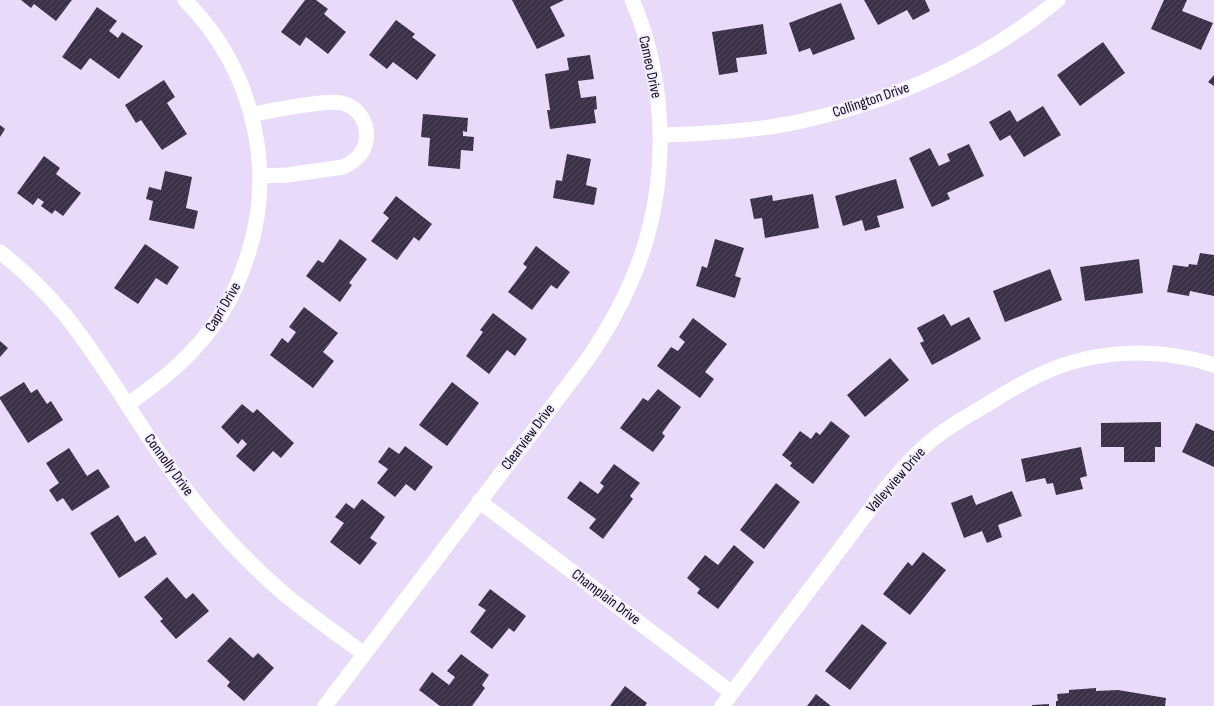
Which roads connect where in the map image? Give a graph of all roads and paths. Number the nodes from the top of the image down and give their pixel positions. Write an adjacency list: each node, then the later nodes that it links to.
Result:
1 (185, 0): 4 (street, Capri Drive)
2 (632, 0): 5 (street, Cameo Drive)
3 (1058, 0): 5 (street, Collington Drive)
4 (251, 115): 6 (street, Capri Drive); 6 (street)
5 (661, 135): 10 (street, Clearview Drive)
6 (260, 176): 9 (street, Capri Drive)
7 (0, 252): 9 (street, Connolly Drive)
8 (1214, 365): 12 (street, Valleyview Drive)
9 (127, 405): 11 (street, Connolly Drive)
10 (480, 501): 11 (street, Clearview Drive); 12 (street, Champlain Drive)
11 (364, 654): 13 (street, Clearview Drive)
12 (732, 693): 14 (street, Valleyview Drive)
13 (325, 706)
14 (722, 706)

